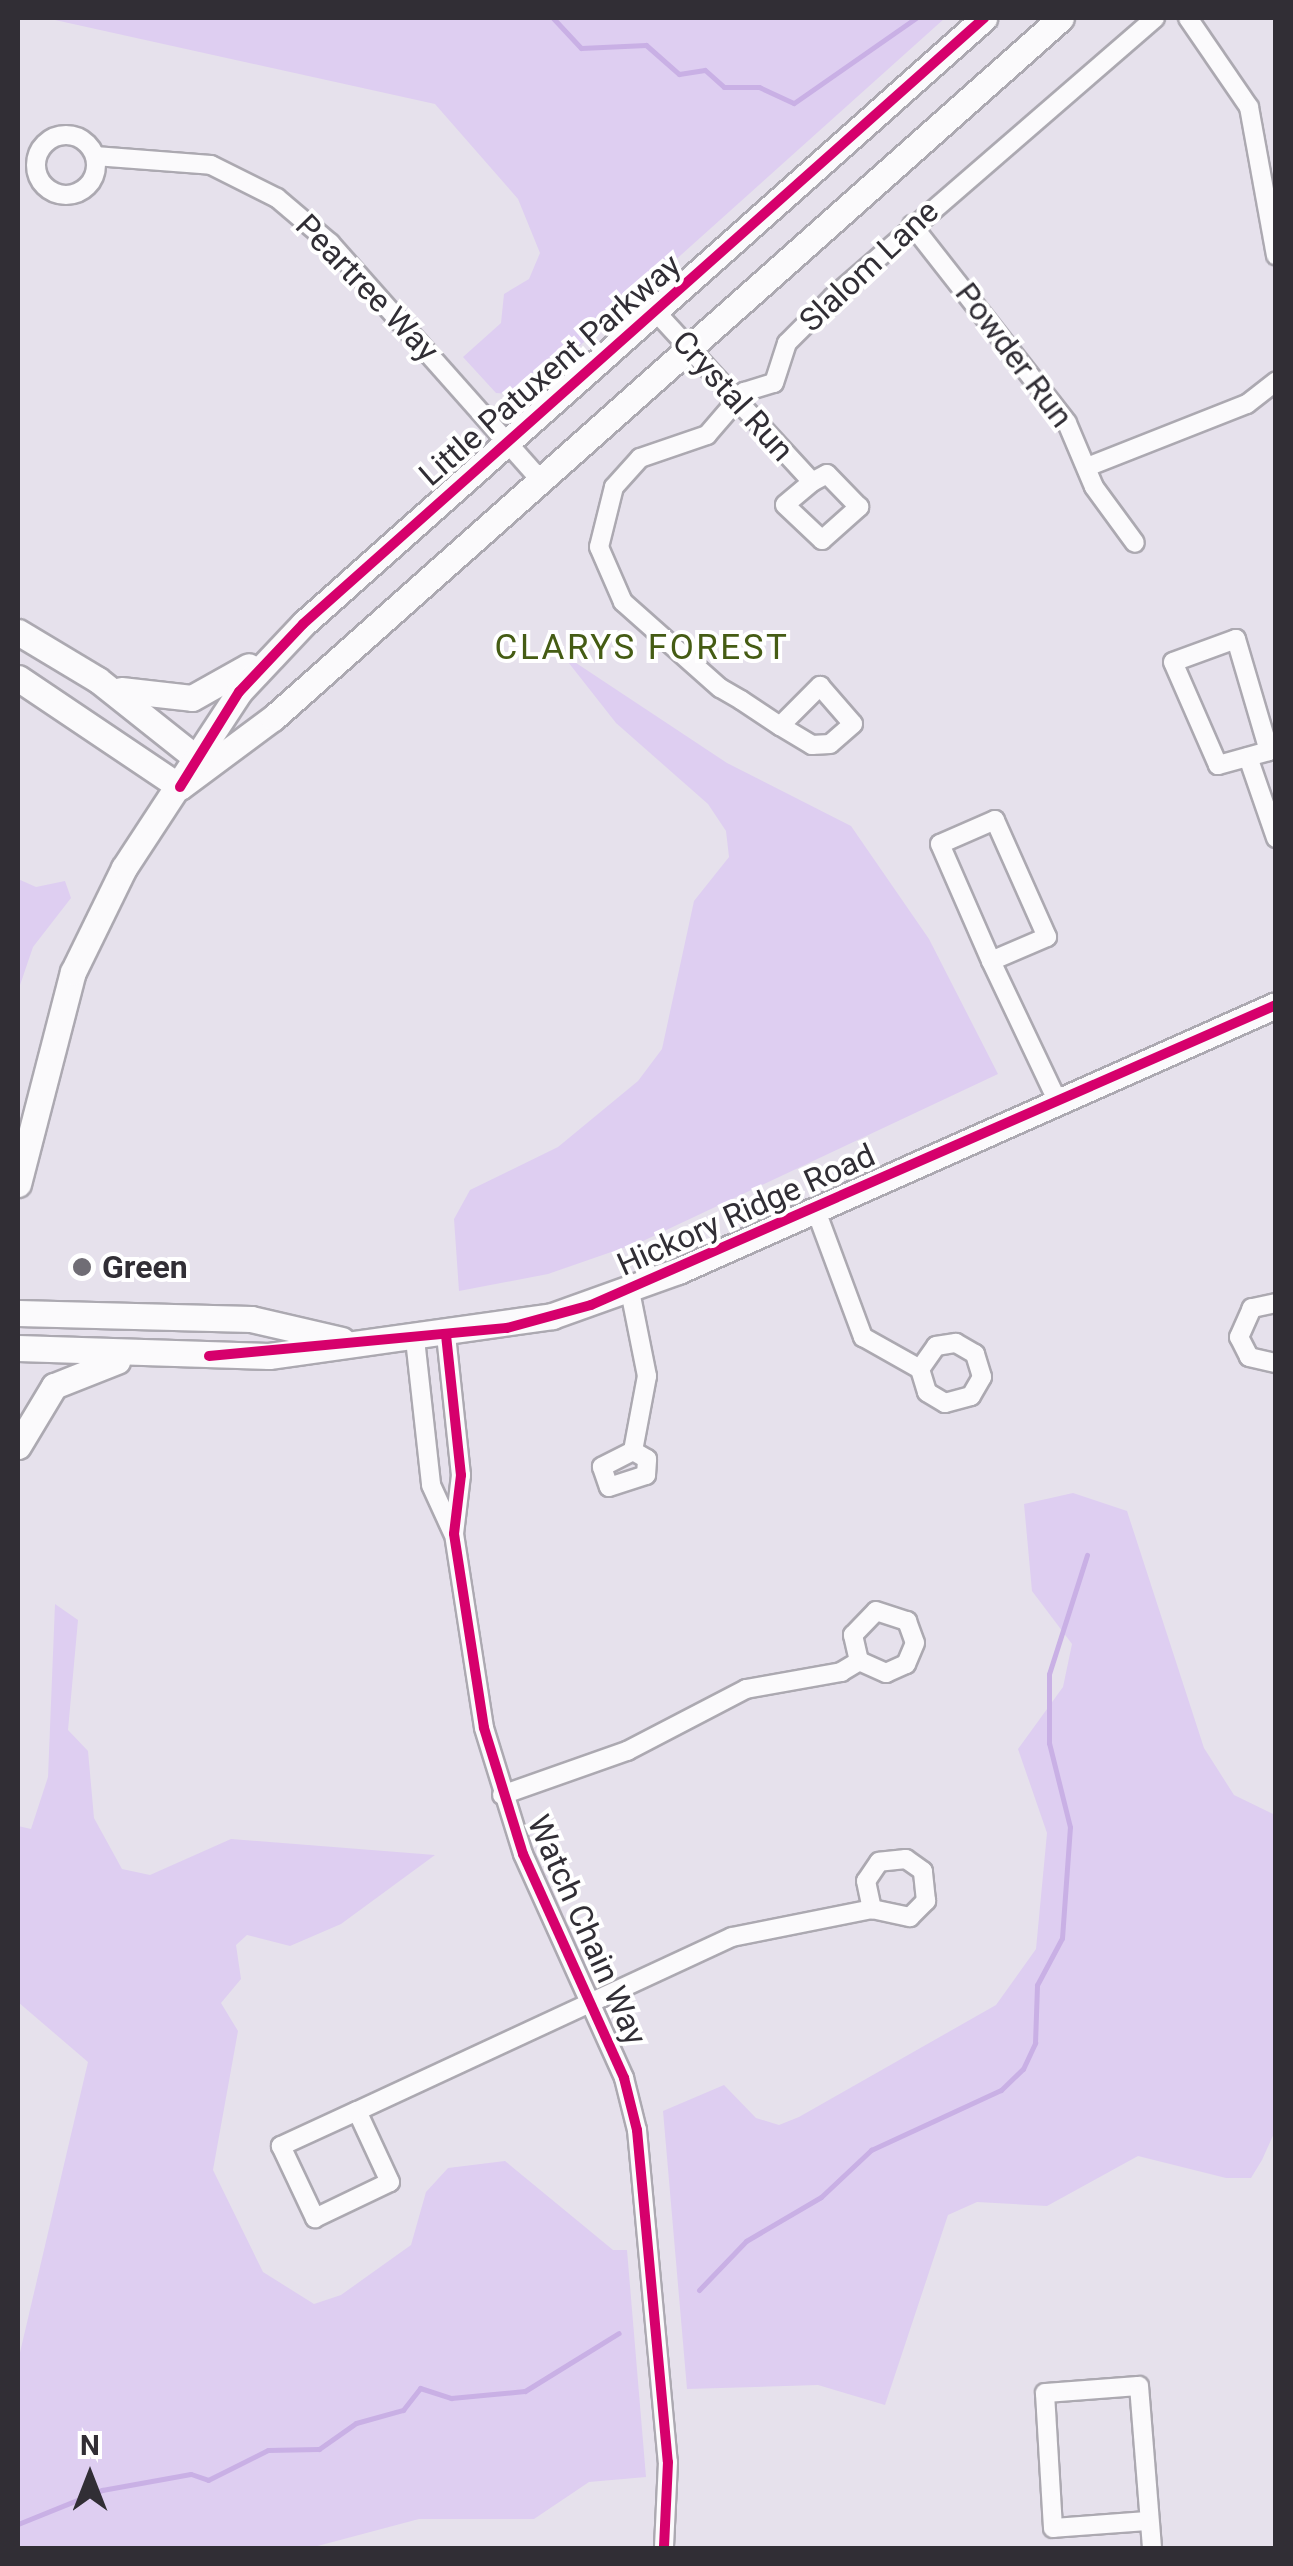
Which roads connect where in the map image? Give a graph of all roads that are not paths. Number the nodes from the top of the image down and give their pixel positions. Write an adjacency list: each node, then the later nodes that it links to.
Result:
1 (984, 18): 8 (street, Little Patuxent Parkway)
2 (1062, 18): 9 (street, Little Patuxent Parkway)
3 (1155, 18): 6 (street, Slalom Lane)
4 (1188, 18): 7 (street)
5 (94, 156): 12 (street, Peartree Way)
6 (912, 225): 11 (street, Slalom Lane); 13 (street, Powder Run)
7 (1276, 256)
8 (655, 311): 9 (street, Crystal Run); 12 (street, Little Patuxent Parkway)
9 (690, 347): 11 (street, Crystal Run); 14 (street, Little Patuxent Parkway)
10 (1276, 381): 13 (street)
11 (736, 399): 15 (street, Crystal Run); 21 (street, Slalom Lane)
12 (507, 440): 14 (street, Peartree Way); 17 (street, Little Patuxent Parkway)
13 (1087, 467): 16 (street, Powder Run)
14 (541, 481): 23 (street, Little Patuxent Parkway)
15 (812, 482)
16 (1135, 543)
17 (303, 624): 20 (street); 23 (street, Little Patuxent Parkway)
18 (18, 632): 20 (street)
19 (18, 678): 24 (street)
20 (98, 680): 23 (street)
21 (780, 726)
22 (1248, 758): 22 (street); 25 (street)
23 (202, 763): 24 (street, Little Patuxent Parkway)
24 (180, 787): 29 (street, Little Patuxent Parkway)
25 (1276, 838)
26 (992, 961): 26 (street); 28 (street)
27 (1276, 1005): 28 (street, Hickory Ridge Road)
28 (1055, 1096): 30 (street, Hickory Ridge Road)
29 (18, 1184)
30 (814, 1208): 31 (street, Hickory Ridge Road); 40 (street)
31 (630, 1291): 34 (street, Hickory Ridge Road); 42 (street)
32 (1276, 1304): 39 (street)
33 (18, 1313): 36 (street, Hickory Ridge Road)
34 (446, 1335): 35 (street, Hickory Ridge Road); 43 (street, Watch Chain Way)
35 (415, 1338): 36 (street, Hickory Ridge Road); 43 (street, Watch Chain Way)
36 (352, 1343): 38 (street, Hickory Ridge Road)
37 (18, 1348): 38 (street, Hickory Ridge Road)
38 (162, 1354): 41 (street)
39 (1276, 1363)
40 (920, 1369)
41 (18, 1446)
42 (633, 1451)
43 (454, 1534): 45 (street, Watch Chain Way)
44 (859, 1662): 45 (street)
45 (502, 1794): 47 (street, Watch Chain Way)
46 (872, 1909): 47 (street)
47 (590, 2001): 48 (street); 50 (street, Watch Chain Way)
48 (357, 2111): 48 (street)
49 (1148, 2522): 49 (street); 51 (street)
50 (664, 2548)
51 (1152, 2548)

